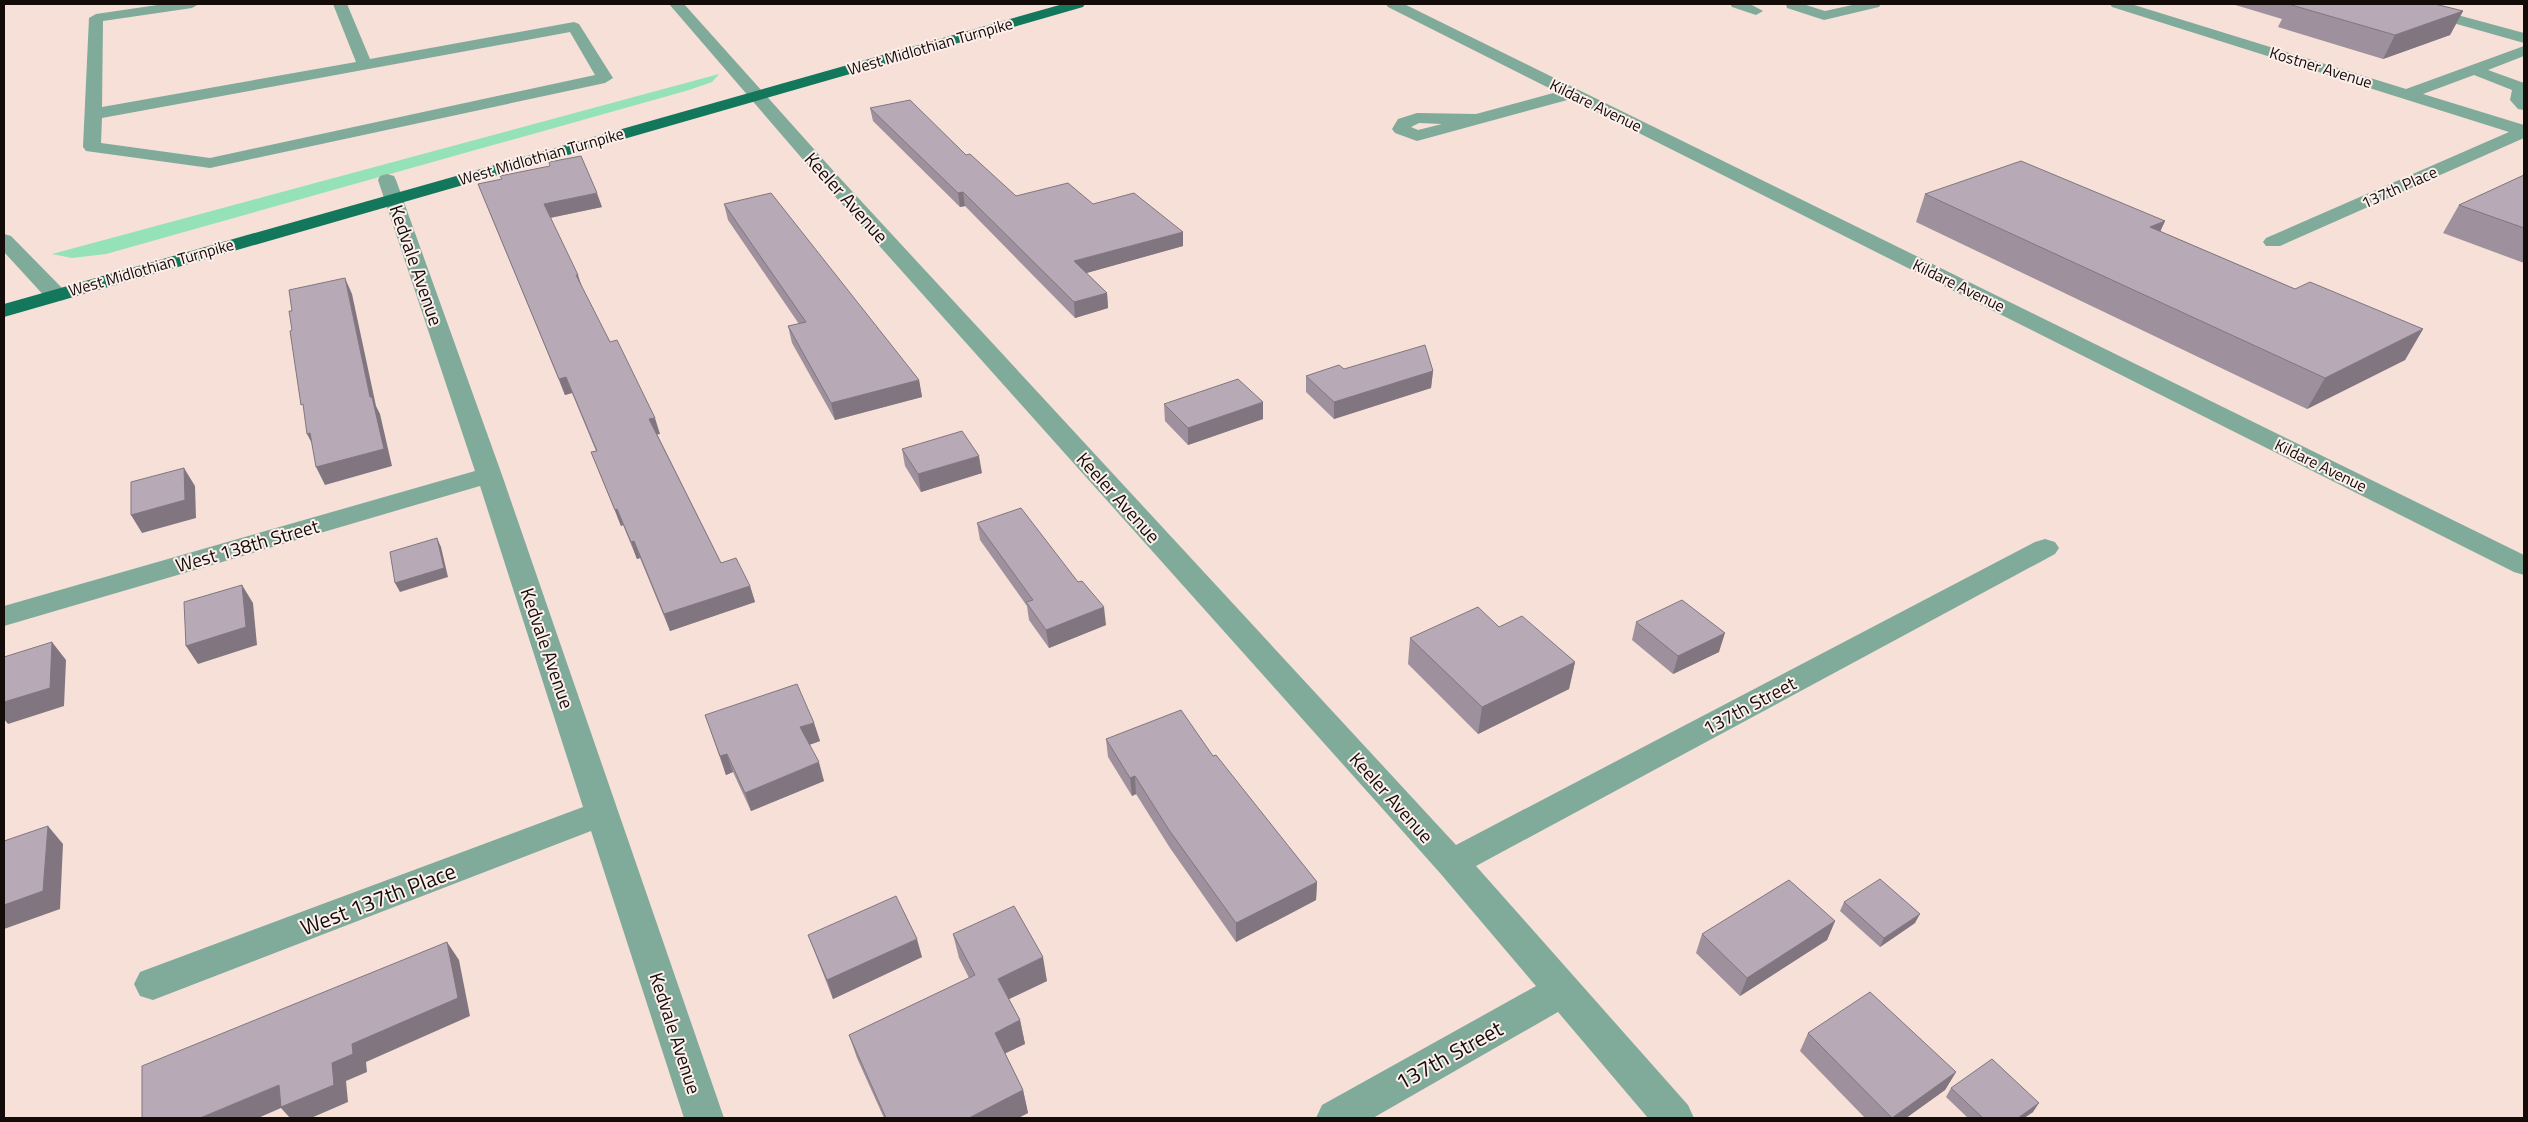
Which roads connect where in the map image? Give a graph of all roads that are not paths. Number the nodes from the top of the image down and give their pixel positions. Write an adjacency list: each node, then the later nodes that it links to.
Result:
1 (192, 4): 25 (street)
2 (340, 4): 17 (street)
3 (676, 4): 20 (street, Keeler Avenue)
4 (1026, 4): 13 (main road, West Midlothian Turnpike)
5 (1078, 4): 20 (main road, West Midlothian Turnpike)
6 (1393, 4): 21 (street, Kildare Avenue)
7 (1737, 4): 12 (street)
8 (1796, 4): 9 (street)
9 (1874, 4)
10 (2117, 4): 22 (street, Kostner Avenue)
11 (2405, 4): 14 (street)
12 (1756, 11)
13 (907, 37)
14 (2524, 38)
15 (879, 44): 19 (main road, West Midlothian Turnpike)
16 (2524, 51): 18 (street)
17 (365, 65): 25 (street); 25 (street)
18 (2475, 70): 22 (street); 24 (street)
19 (783, 71)
20 (755, 85): 23 (main road, West Midlothian Turnpike); 28 (main road, West Midlothian Turnpike); 40 (street, Keeler Avenue)
21 (1572, 93): 26 (street); 37 (street, Kildare Avenue)
22 (2407, 94): 27 (street, Kostner Avenue)
23 (670, 102)
24 (2524, 105)
25 (93, 114)
26 (1473, 119)
27 (2524, 131): 30 (street, 137th Place)
28 (388, 184): 32 (main road, West Midlothian Turnpike); 35 (street, Kedvale Avenue)
29 (243, 222): 32 (main road, West Midlothian Turnpike)
30 (2273, 242)
31 (5, 243): 32 (street)
32 (49, 288): 33 (main road, West Midlothian Turnpike); 34 (main road, West Midlothian Turnpike)
33 (4, 293)
34 (4, 311)
35 (489, 475): 38 (street, West 138th Street); 39 (street, Kedvale Avenue)
36 (2045, 548): 40 (street, 137th Street)
37 (2524, 566)
38 (4, 616)
39 (603, 813): 41 (street, West 137th Place); 43 (street, Kedvale Avenue)
40 (1452, 863): 42 (street, Keeler Avenue)
41 (153, 984)
42 (1562, 991): 44 (street, 137th Street); 45 (street, Keeler Avenue)
43 (704, 1118)
44 (1336, 1118)
45 (1674, 1118)

